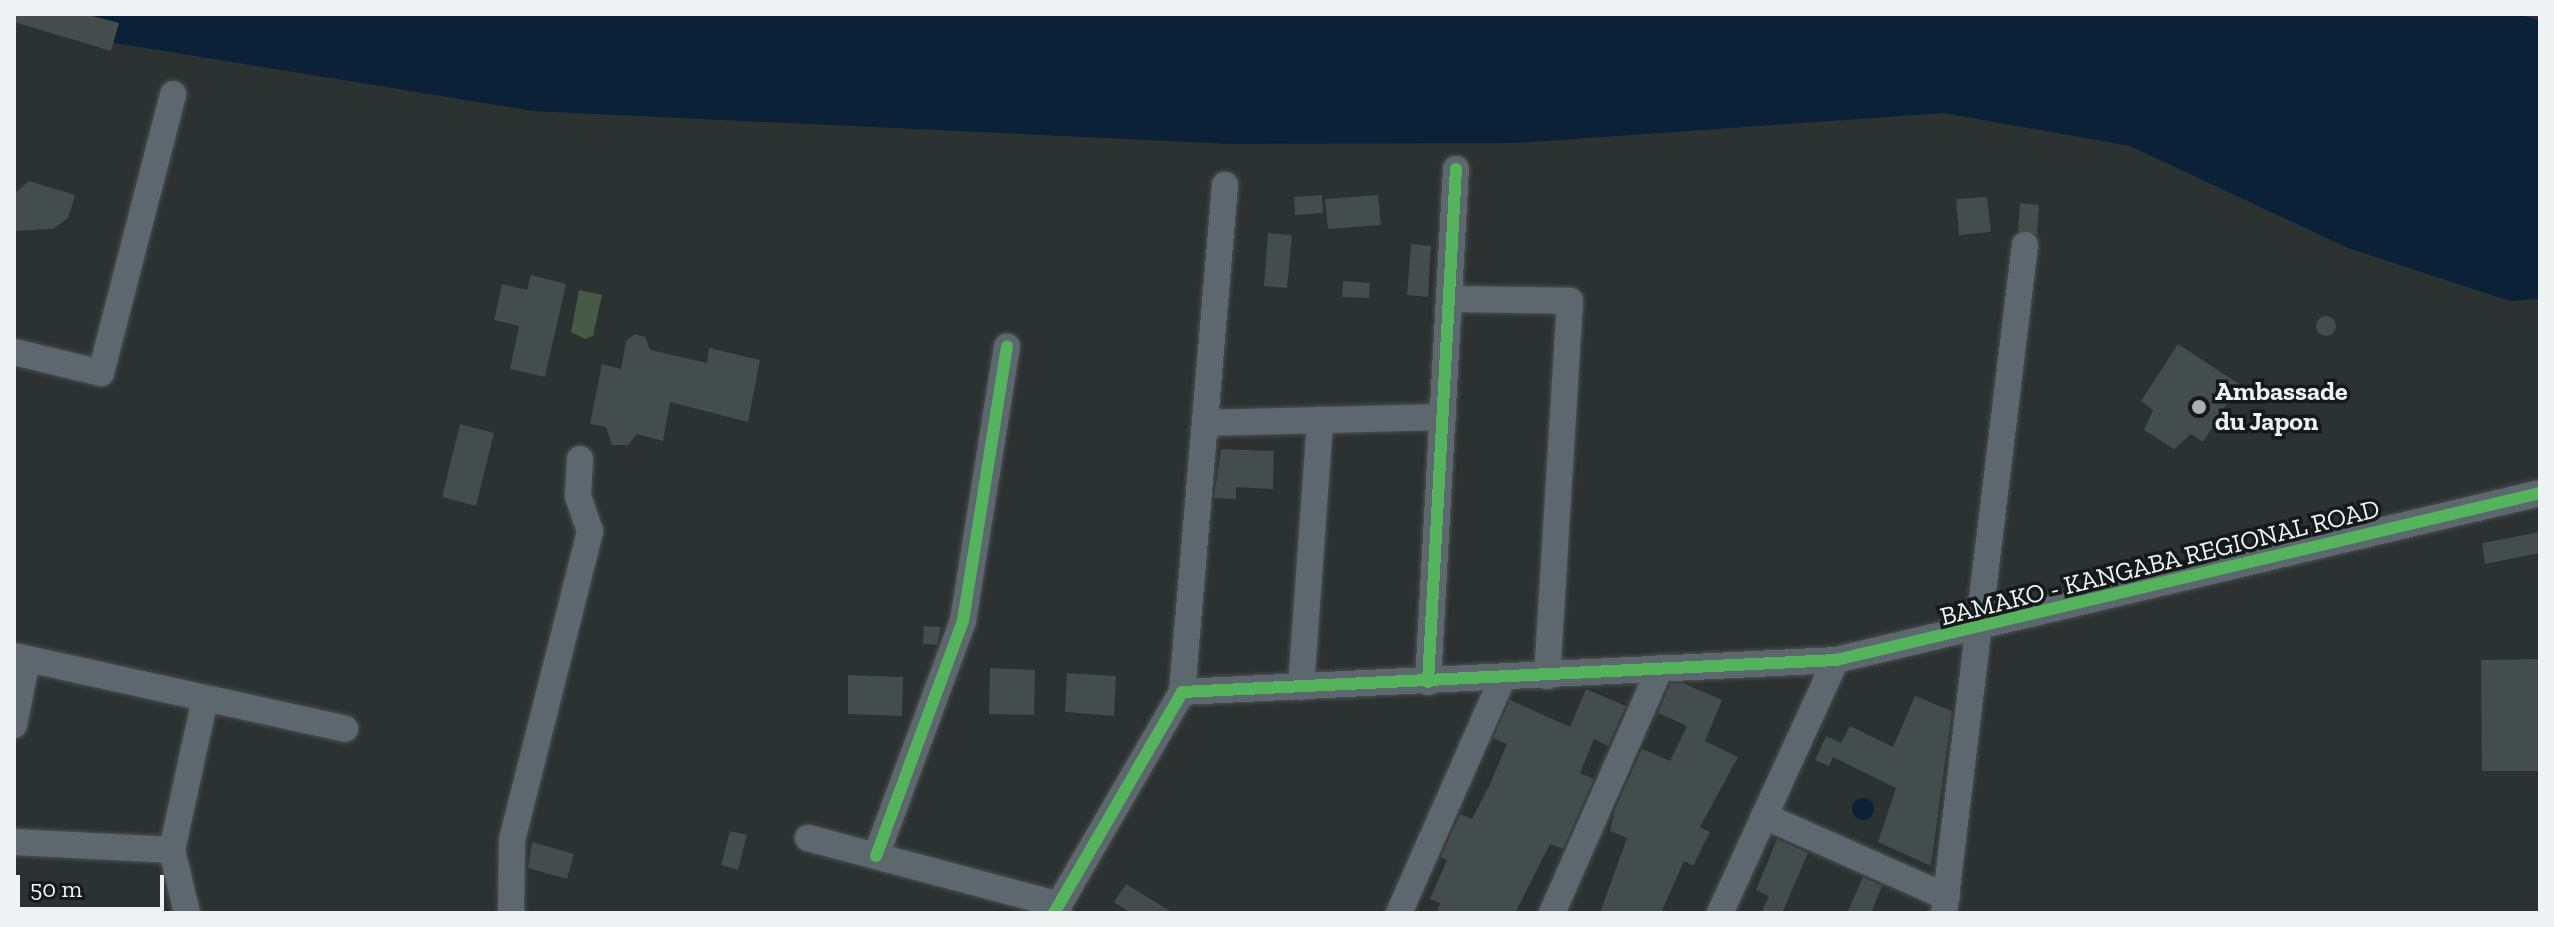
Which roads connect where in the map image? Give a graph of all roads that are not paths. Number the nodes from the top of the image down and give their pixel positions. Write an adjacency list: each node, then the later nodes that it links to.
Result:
1 (173, 94): 7 (street)
2 (1456, 169): 5 (street)
3 (1225, 185): 10 (street)
4 (2025, 245): 13 (street)
5 (1449, 299): 8 (street); 17 (street)
6 (1007, 346): 29 (street)
7 (14, 352)
8 (1443, 417): 9 (street); 19 (street)
9 (1320, 420): 10 (street); 20 (street)
10 (1205, 423): 21 (street)
11 (580, 459): 33 (street)
12 (2540, 493): 13 (street, BAMAKO - KANGABA REGIONAL ROAD)
13 (1978, 632): 15 (street, BAMAKO - KANGABA REGIONAL ROAD); 30 (street)
14 (20, 658): 22 (street); 23 (street)
15 (1836, 660): 16 (street, BAMAKO - KANGABA REGIONAL ROAD); 25 (street)
16 (1660, 668): 17 (street, BAMAKO - KANGABA REGIONAL ROAD); 35 (street)
17 (1547, 676): 18 (street, BAMAKO - KANGABA REGIONAL ROAD)
18 (1502, 679): 19 (street, BAMAKO - KANGABA REGIONAL ROAD); 34 (street)
19 (1428, 682): 20 (street, BAMAKO - KANGABA REGIONAL ROAD)
20 (1301, 687): 21 (street, BAMAKO - KANGABA REGIONAL ROAD)
21 (1182, 692): 31 (street)
22 (205, 699): 24 (street); 28 (street)
23 (14, 725)
24 (345, 729)
25 (1764, 816): 30 (street); 36 (street)
26 (808, 838): 29 (street)
27 (14, 842): 28 (street)
28 (172, 850): 32 (street)
29 (876, 856): 31 (street)
30 (1946, 905)
31 (1057, 909)
32 (187, 913)
33 (511, 913)
34 (1399, 913)
35 (1552, 913)
36 (1720, 913)

